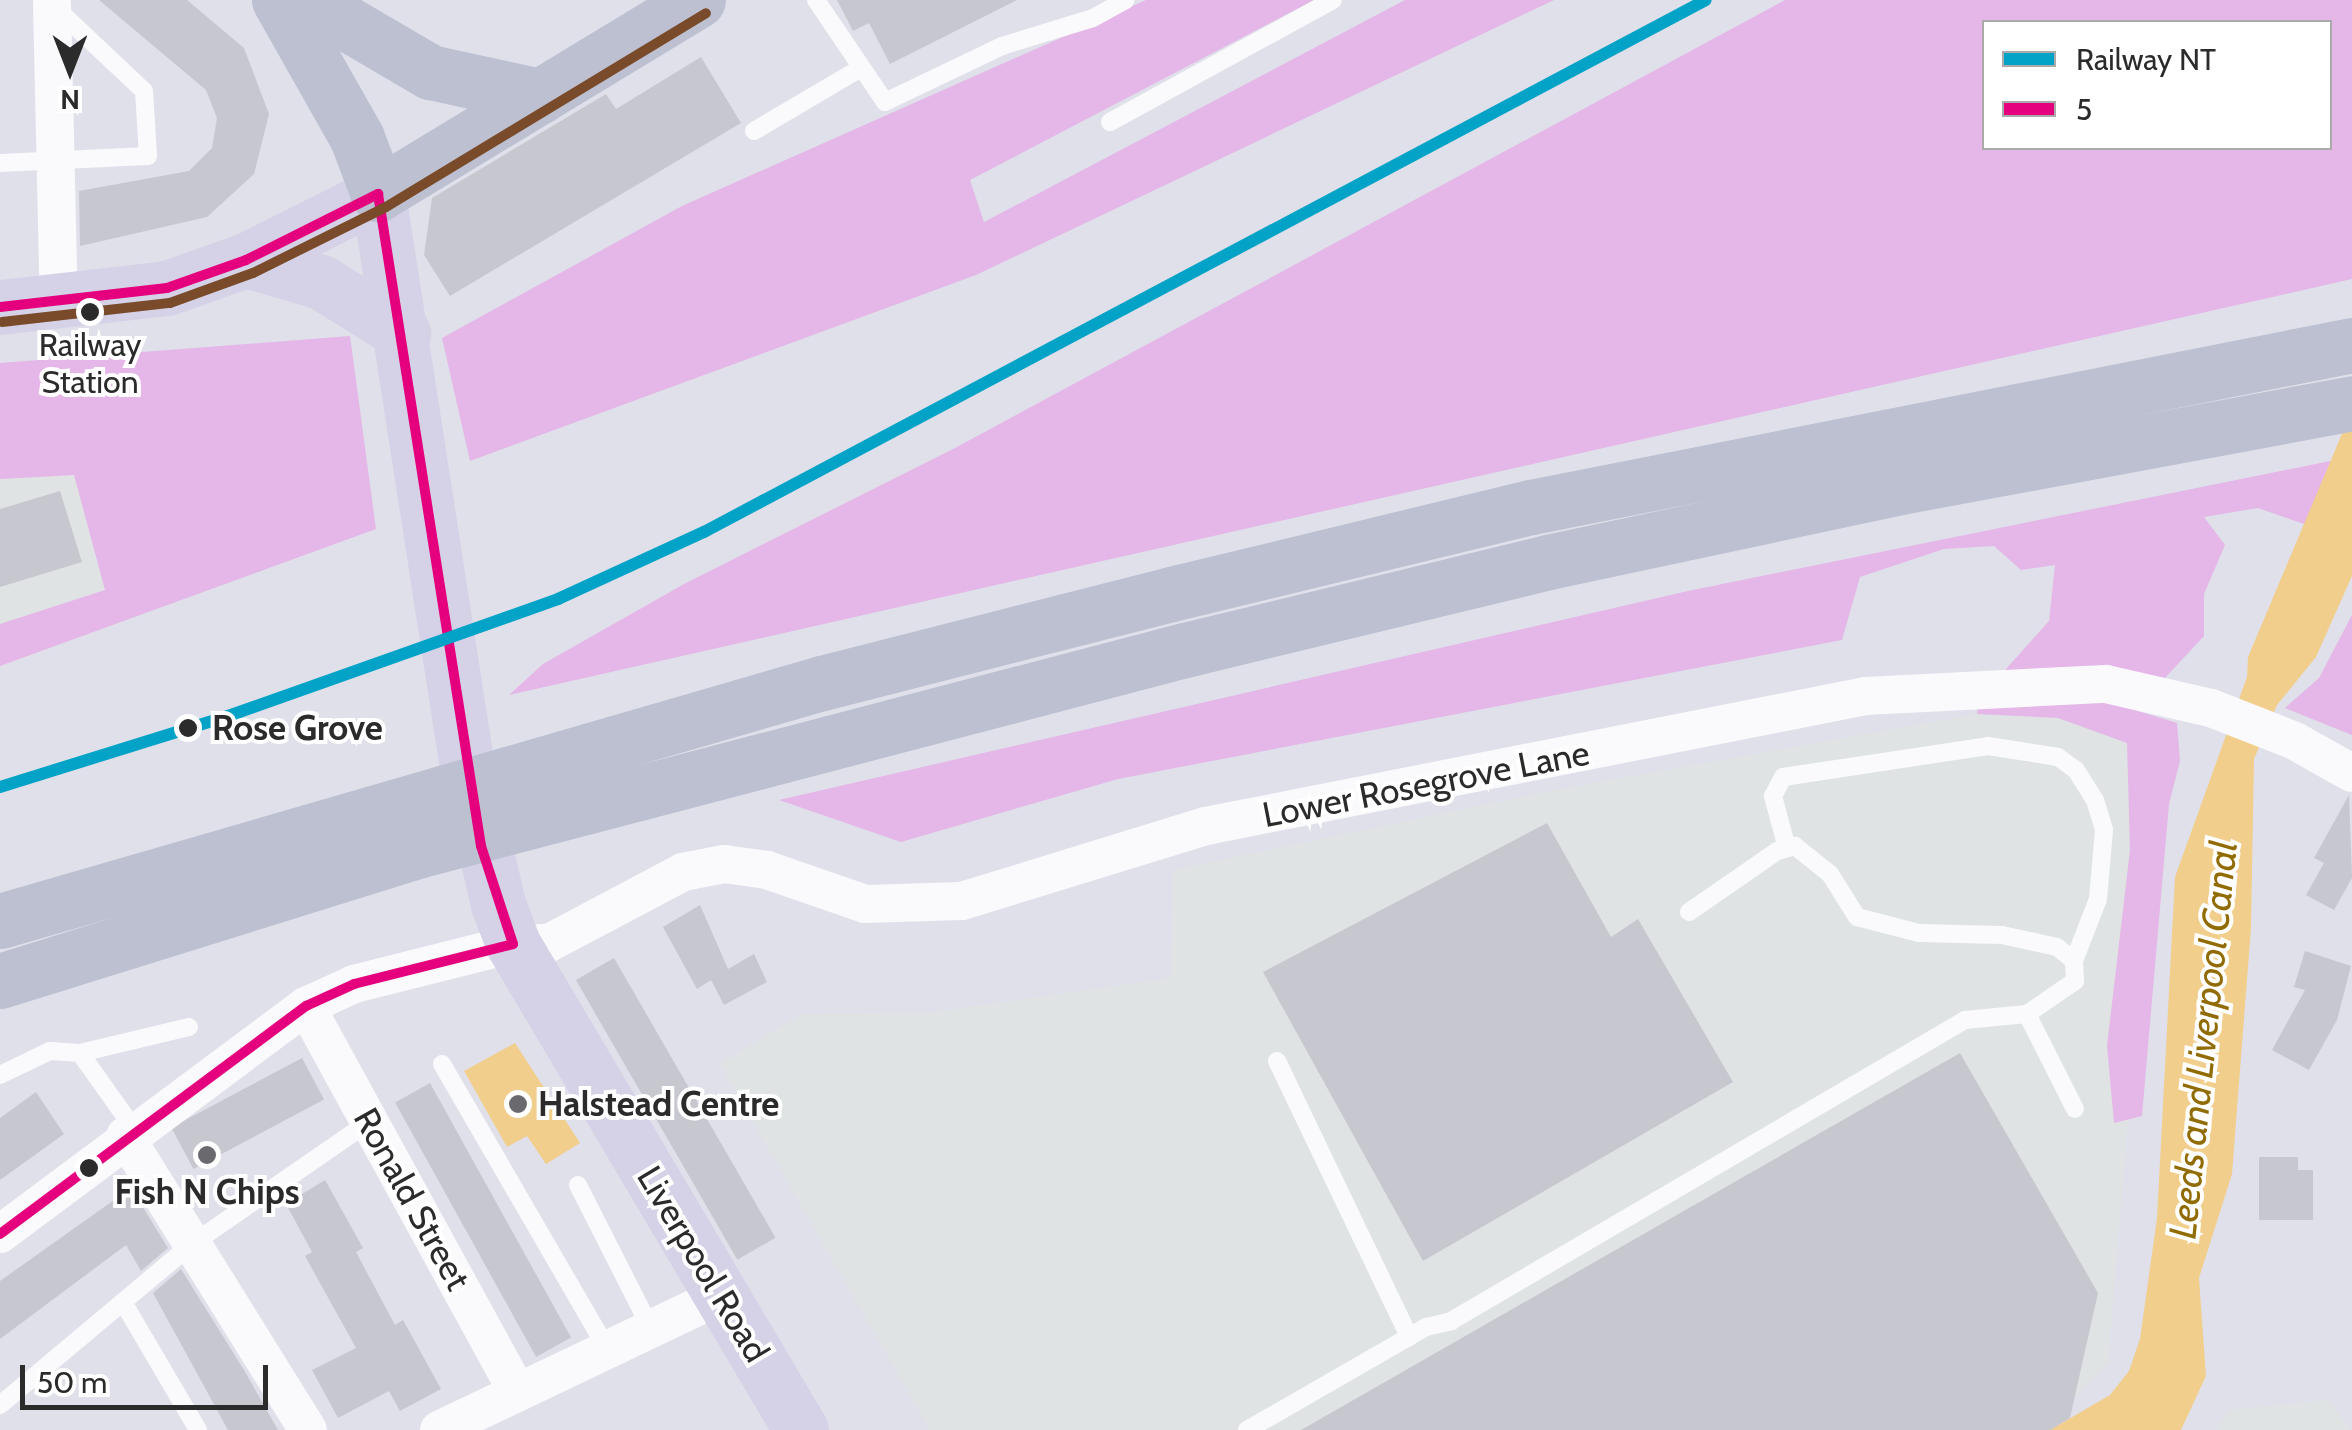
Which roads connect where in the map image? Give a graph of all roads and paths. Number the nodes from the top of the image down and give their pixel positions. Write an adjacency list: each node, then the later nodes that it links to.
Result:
1 (279, 0): 14 (highway)
2 (307, 0): 9 (highway)
3 (698, 0): 9 (highway)
4 (816, 0): 8 (lane)
5 (1126, 0): 8 (lane)
6 (1333, 0): 10 (lane)
7 (50, 2): 13 (street); 13 (lane)
8 (861, 68): 11 (lane)
9 (540, 96): 14 (highway)
10 (1110, 122)
11 (754, 131)
12 (0, 163): 13 (lane)
13 (56, 163): 16 (street)
14 (378, 194): 15 (main road); 18 (main road, Liverpool Road)
15 (246, 260): 16 (main road); 18 (main road)
16 (59, 304): 17 (main road)
17 (0, 307)
18 (404, 340): 25 (main road, Liverpool Road)
19 (2352, 345): 24 (highway)
20 (2352, 403): 27 (highway)
21 (2352, 773): 25 (street, Lower Rosegrove Lane)
22 (1787, 848): 23 (lane); 26 (lane); 26 (lane)
23 (1689, 912)
24 (0, 921)
25 (506, 924): 28 (street, Lower Rosegrove Lane); 41 (main road, Liverpool Road)
26 (2074, 961): 29 (lane)
27 (0, 980)
28 (306, 1006): 36 (street, Ronald Street); 37 (street, Lower Rosegrove Lane)
29 (2027, 1014): 35 (lane); 44 (lane)
30 (190, 1028): 31 (lane)
31 (80, 1053): 34 (lane); 37 (lane)
32 (1277, 1061): 44 (lane)
33 (442, 1064): 45 (lane)
34 (0, 1074)
35 (2075, 1109)
36 (370, 1122): 40 (lane); 46 (street, Ronald Street)
37 (129, 1133): 39 (street, Lower Rosegrove Lane); 40 (street)
38 (578, 1186): 43 (lane)
39 (0, 1234)
40 (192, 1244): 42 (lane); 49 (street)
41 (722, 1295): 43 (street); 51 (main road, Liverpool Road)
42 (123, 1302): 47 (lane); 48 (lane)
43 (651, 1328): 45 (street)
44 (1409, 1338): 52 (lane)
45 (608, 1350): 46 (street)
46 (517, 1392): 50 (street)
47 (0, 1405)
48 (198, 1430)
49 (308, 1430)
50 (438, 1430)
51 (800, 1430)
52 (1247, 1430)

